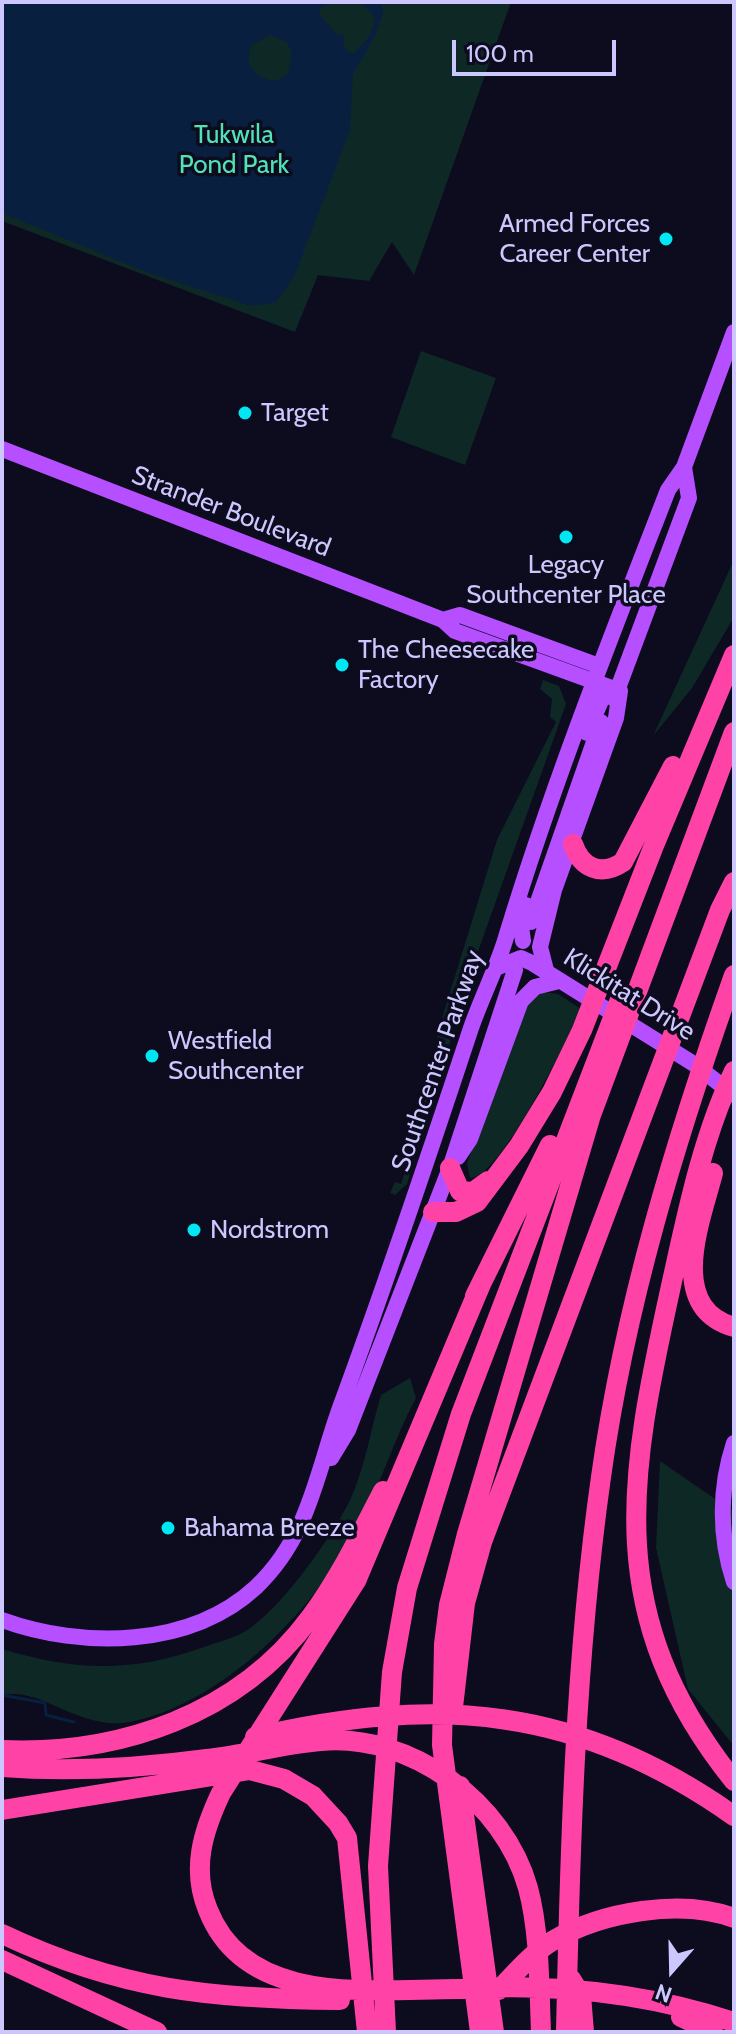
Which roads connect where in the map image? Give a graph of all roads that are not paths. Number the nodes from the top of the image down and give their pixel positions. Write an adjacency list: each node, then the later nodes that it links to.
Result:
1 (734, 332): 3 (main road, Southcenter Parkway)
2 (2, 449): 7 (main road, Strander Boulevard)
3 (684, 467): 4 (main road, Southcenter Parkway); 5 (main road, Southcenter Parkway)
4 (655, 522): 5 (main road); 7 (main road, Southcenter Parkway)
5 (656, 590): 7 (main road, Southcenter Parkway)
6 (734, 654): 10 (highway); 25 (highway)
7 (605, 682): 10 (main road); 12 (main road, Southcenter Parkway); 13 (main road, Southcenter Parkway); 14 (main road)
8 (734, 732): 9 (highway)
9 (717, 777): 20 (highway); 52 (highway)
10 (573, 844): 18 (main road)
11 (734, 882): 53 (highway)
12 (511, 921): 14 (main road); 15 (main road, Southcenter Parkway)
13 (531, 922)
14 (523, 941): 18 (main road)
15 (493, 970): 18 (main road, Klickitat Drive); 30 (main road, Southcenter Parkway)
16 (515, 970): 24 (main road, Southcenter Parkway)
17 (734, 975): 45 (highway)
18 (553, 977): 22 (main road, Klickitat Drive); 24 (main road)
19 (734, 1071): 23 (highway)
20 (584, 1086): 27 (highway); 50 (highway)
21 (734, 1087): 23 (highway)
22 (734, 1095)
23 (718, 1130): 28 (highway); 36 (highway)
24 (450, 1168): 25 (highway); 26 (main road, Southcenter Parkway)
25 (495, 1177): 26 (highway)
26 (433, 1212): 30 (main road, Southcenter Parkway)
27 (481, 1284): 33 (highway); 42 (highway)
28 (731, 1327)
29 (734, 1443): 31 (main road)
30 (323, 1471): 32 (main road, Southcenter Parkway)
31 (734, 1582)
32 (2, 1620)
33 (2, 1750)
34 (132, 1765): 35 (highway); 38 (highway); 54 (highway)
35 (2, 1767)
36 (734, 1781)
37 (2, 1810): 49 (highway)
38 (734, 1816)
39 (734, 1918): 51 (highway)
40 (2, 1934): 42 (highway)
41 (2, 1960): 44 (highway)
42 (341, 1994): 43 (highway)
43 (650, 1999): 46 (highway); 57 (highway)
44 (84, 2000): 47 (highway); 48 (highway)
45 (575, 2002): 55 (highway); 56 (highway)
46 (734, 2022)
47 (139, 2032)
48 (157, 2032)
49 (367, 2032)
50 (386, 2032)
51 (472, 2032)
52 (480, 2032)
53 (494, 2032)
54 (541, 2032)
55 (566, 2032)
56 (584, 2032)
57 (713, 2032)

